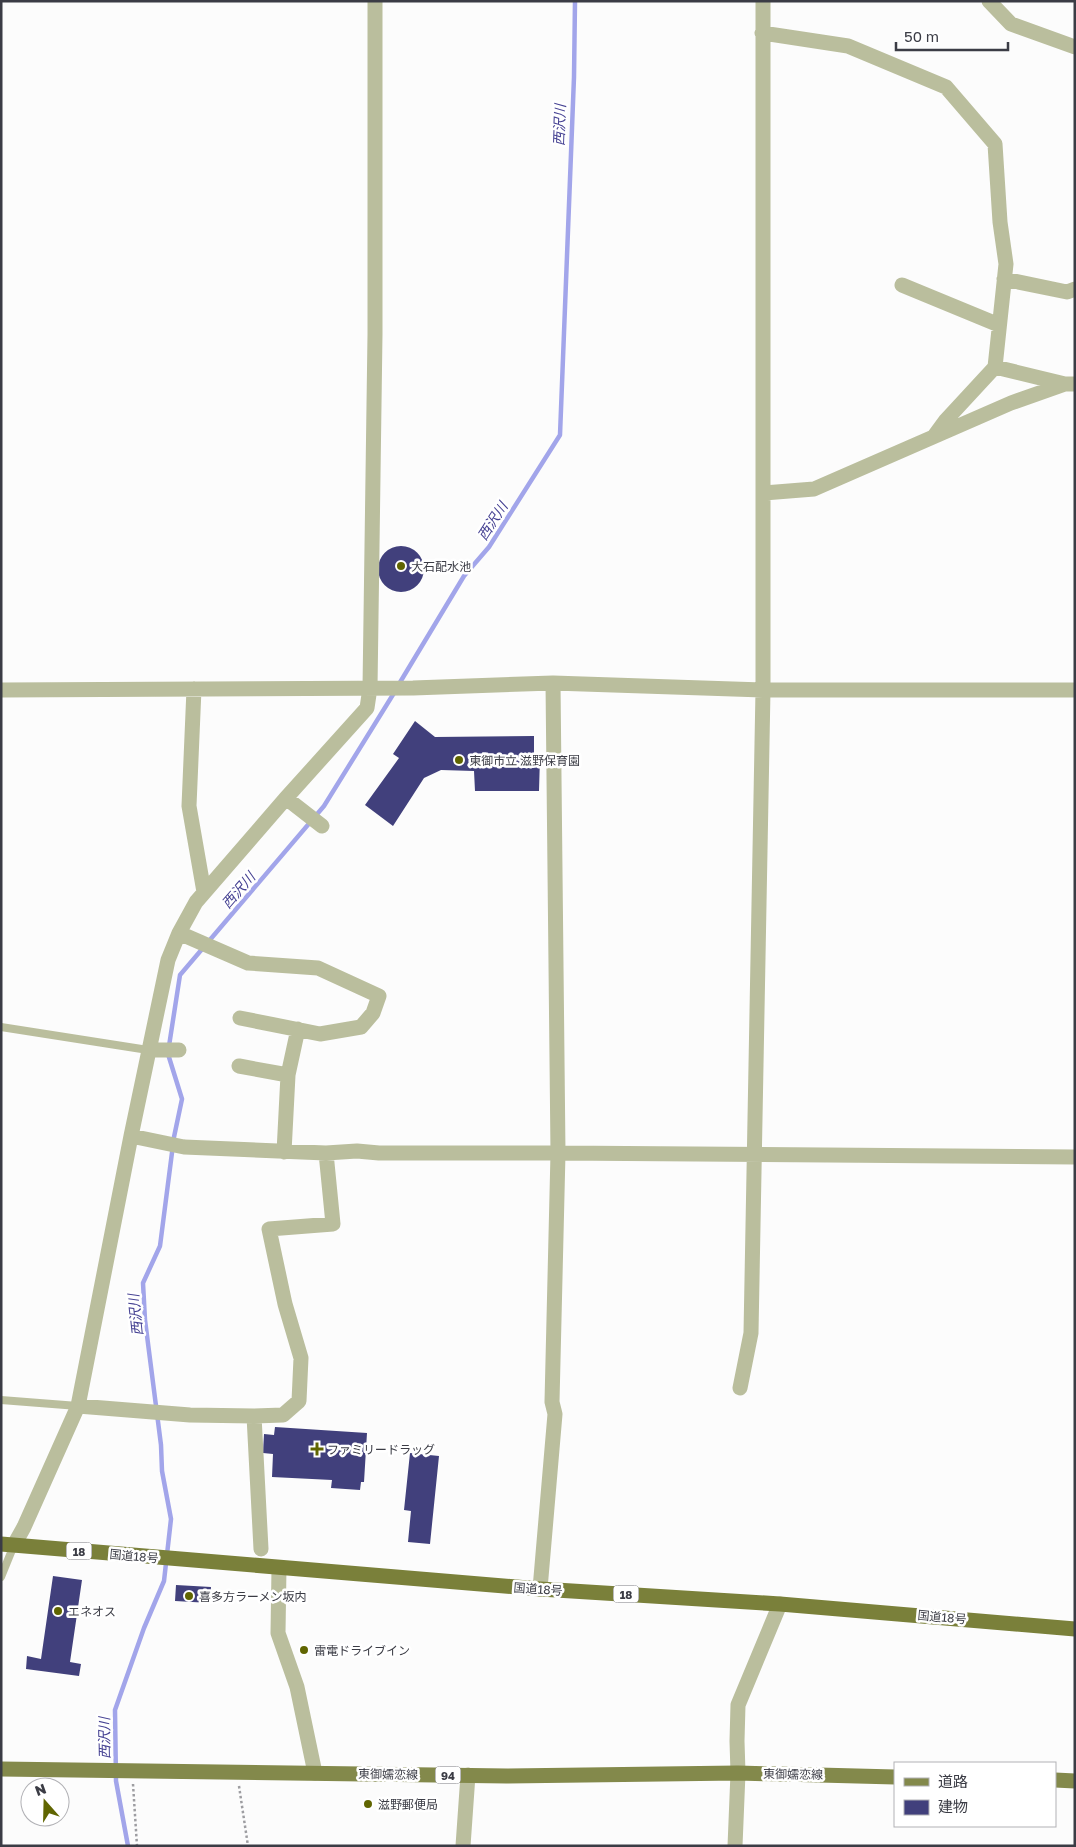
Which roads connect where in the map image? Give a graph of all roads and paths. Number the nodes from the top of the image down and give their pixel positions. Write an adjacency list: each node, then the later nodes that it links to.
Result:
1 (376, 1): 15 (street)
2 (763, 1): 4 (street)
3 (990, 1): 5 (street)
4 (762, 32): 6 (street); 13 (street)
5 (1075, 47)
6 (1004, 279): 8 (street); 9 (street)
7 (902, 285): 9 (street)
8 (1075, 289)
9 (1000, 325): 10 (street)
10 (995, 367): 11 (street); 12 (street)
11 (1070, 384): 12 (street)
12 (935, 435): 13 (street)
13 (764, 493): 18 (street)
14 (553, 682): 15 (street); 18 (street); 34 (street)
15 (377, 688): 16 (street); 20 (street)
16 (194, 689): 17 (street); 22 (street)
17 (1, 690)
18 (763, 690): 19 (street); 35 (street)
19 (1075, 690)
20 (286, 798): 21 (street); 22 (street)
21 (322, 826)
22 (204, 892): 23 (street)
23 (179, 933): 26 (street); 27 (street)
24 (240, 1018): 26 (street)
25 (1, 1027): 27 (lane)
26 (298, 1030): 30 (street)
27 (153, 1050): 28 (street); 31 (street)
28 (179, 1050)
29 (238, 1066): 30 (street)
30 (288, 1075): 32 (street)
31 (130, 1136): 32 (street); 39 (street)
32 (284, 1152): 33 (street)
33 (326, 1153): 34 (street); 40 (street)
34 (558, 1153): 35 (street); 45 (street)
35 (755, 1154): 36 (street); 37 (street)
36 (1075, 1157)
37 (740, 1388)
38 (1, 1400): 39 (lane)
39 (78, 1406): 40 (street); 41 (street)
40 (254, 1416): 42 (street)
41 (8, 1544): 43 (highway, 国道18号 / 18); 44 (lane)
42 (260, 1549)
43 (279, 1568): 45 (highway, 国道18号 / 18); 51 (street)
44 (1, 1577)
45 (540, 1589): 46 (highway, 国道18号 / 18)
46 (780, 1604): 47 (highway, 国道18号 / 18); 52 (street)
47 (1075, 1629)
48 (1, 1769): 49 (main road, 東御嬬恋線 / 94)
49 (132, 1770): 50 (main road, 東御嬬恋線 / 94); 57 (path)
50 (237, 1772): 51 (main road, 東御嬬恋線 / 94); 58 (path)
51 (315, 1773): 53 (main road, 東御嬬恋線 / 94)
52 (738, 1773): 53 (main road, 東御嬬恋線 / 94); 54 (main road, 東御嬬恋線 / 94); 60 (street)
53 (468, 1776): 59 (street)
54 (894, 1777)
55 (1056, 1780): 56 (main road)
56 (1075, 1781)
57 (137, 1846)
58 (248, 1846)
59 (463, 1846)
60 (735, 1846)

